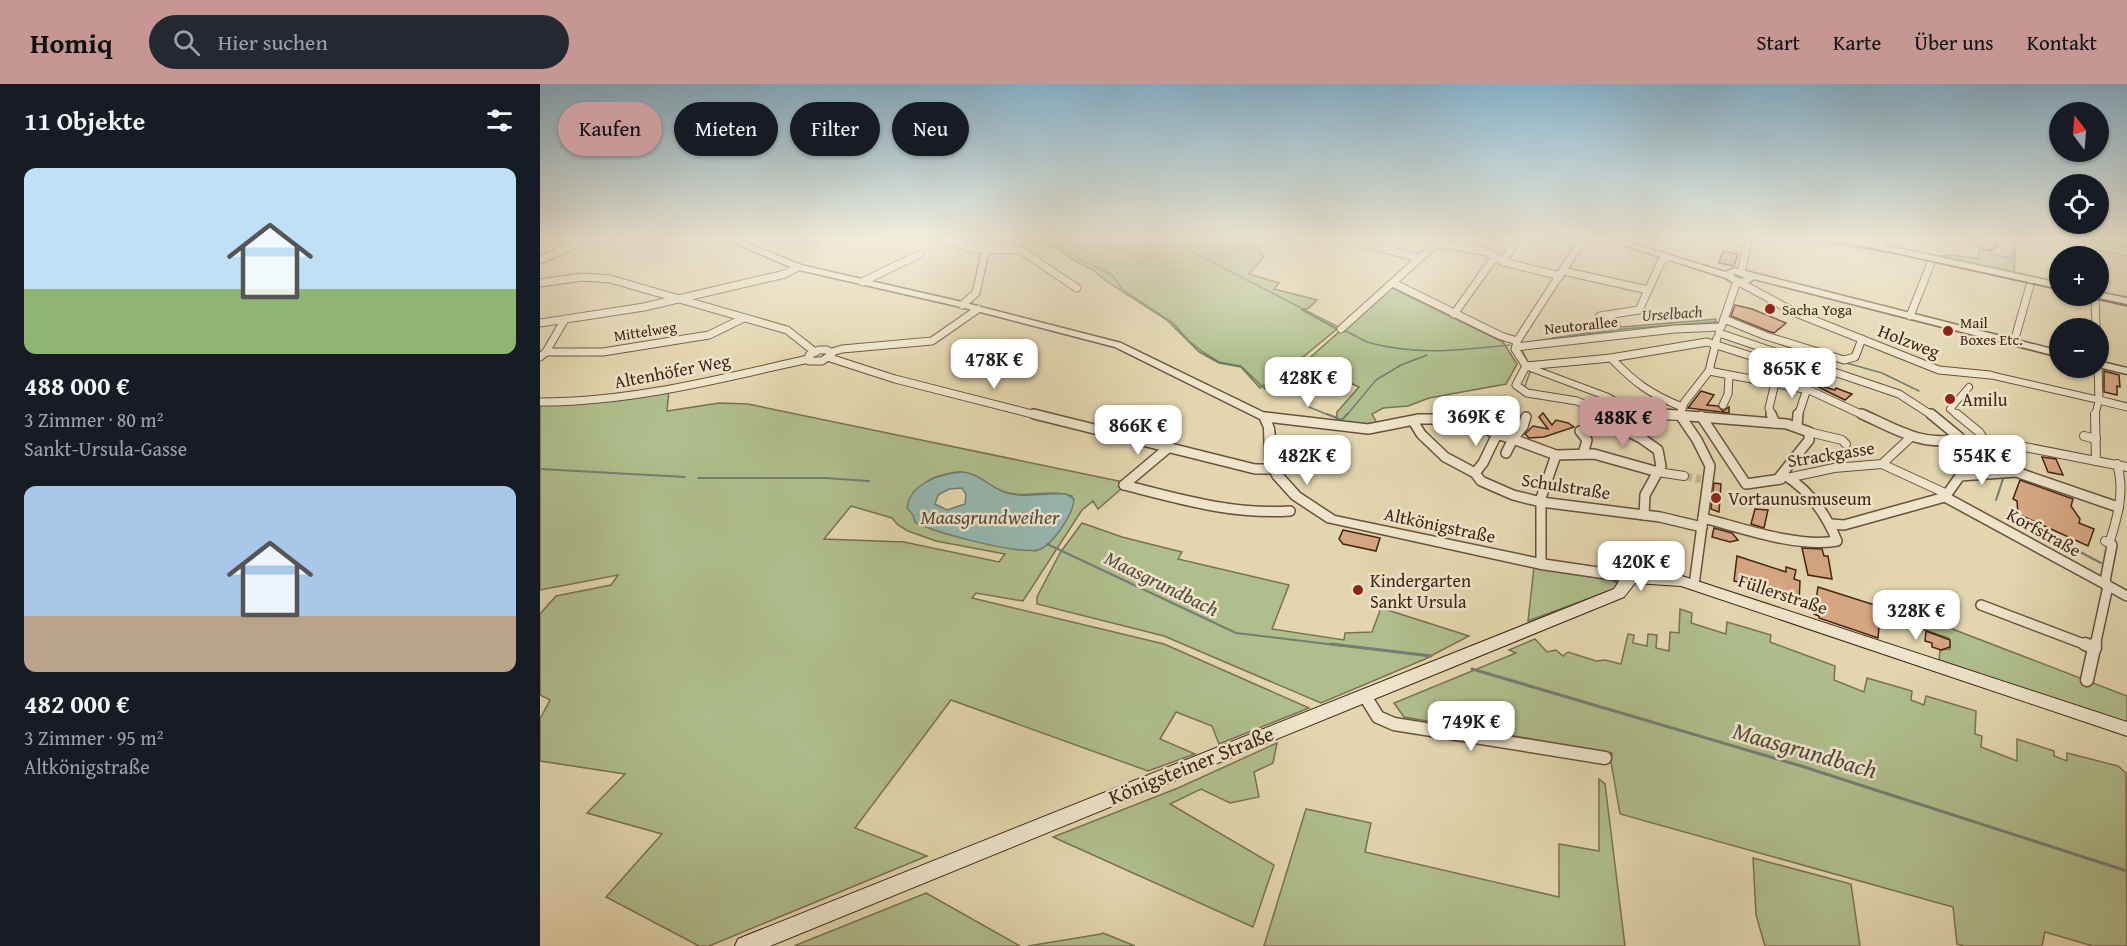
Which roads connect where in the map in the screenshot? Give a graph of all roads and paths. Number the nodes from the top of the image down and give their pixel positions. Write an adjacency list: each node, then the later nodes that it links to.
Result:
1 (565, 279): 18 (street)
2 (610, 279): 25 (street)
3 (763, 279): 25 (street)
4 (850, 279): 16 (street)
5 (868, 279): 16 (street)
6 (979, 279): 27 (street)
7 (1064, 279): 22 (street)
8 (1397, 279): 19 (street)
9 (1479, 279): 29 (street)
10 (1557, 279): 39 (street)
11 (1593, 279): 23 (street)
12 (1653, 279): 23 (street)
13 (1738, 279): 17 (street)
14 (1925, 279): 31 (street)
15 (2032, 279): 20 (street)
16 (862, 282): 27 (street)
17 (1744, 282): 31 (street); 35 (street); 37 (street, Holzweg)
18 (540, 283)
19 (1393, 283): 29 (street); 36 (street)
20 (2049, 283)
21 (2030, 285): 38 (street)
22 (1077, 288)
23 (1648, 290): 30 (street)
24 (2109, 297): 26 (street)
25 (680, 299): 32 (street); 33 (street)
26 (2127, 301)
27 (962, 305): 28 (street)
28 (978, 309): 45 (street); 68 (street)
29 (1454, 314): 39 (street)
30 (1608, 315)
31 (1910, 316): 38 (street)
32 (744, 318): 42 (street); 43 (street, Mittelweg)
33 (565, 319): 34 (street); 43 (street)
34 (540, 323)
35 (1722, 325): 37 (street); 39 (street, Neutorallee); 40 (street); 81 (street)
36 (1341, 329)
37 (1862, 339): 54 (street, Holzweg)
38 (2014, 342): 41 (street)
39 (1517, 344): 48 (street)
40 (1715, 344): 44 (street); 51 (street); 53 (street)
41 (2049, 351)
42 (815, 352): 45 (street); 47 (street)
43 (543, 354)
44 (1638, 354): 46 (street); 50 (street)
45 (831, 355): 47 (street, Altenhöfer Weg); 84 (street)
46 (1611, 358): 48 (street); 50 (street)
47 (808, 359): 61 (street, Altenhöfer Weg)
48 (1526, 366): 66 (street); 70 (street)
49 (2109, 367): 52 (street)
50 (1622, 368): 65 (street)
51 (1708, 371): 55 (street); 65 (street)
52 (2127, 371)
53 (1800, 372)
54 (1990, 375): 60 (street, Holzweg)
55 (1729, 376): 57 (street); 62 (street)
56 (2098, 378): 60 (street)
57 (1775, 383): 59 (street); 72 (street)
58 (1969, 387): 82 (street)
59 (1807, 389): 73 (street); 78 (street)
60 (2099, 400): 63 (street); 80 (street)
61 (540, 402)
62 (1723, 405)
63 (2127, 408)
64 (1494, 411): 69 (street)
65 (1681, 411): 66 (street); 67 (street); 103 (street)
66 (1643, 416): 70 (street)
67 (1701, 416): 72 (street); 97 (street, Strackgasse)
68 (1266, 417): 71 (street); 92 (street)
69 (1469, 419): 71 (street); 76 (street)
70 (1618, 419): 93 (street)
71 (1413, 421): 95 (street, Schulstraße)
72 (1775, 423): 73 (street)
73 (1797, 426): 75 (street)
74 (1580, 431): 86 (street)
75 (1809, 432): 83 (street); 97 (street)
76 (1496, 434): 79 (street); 79 (street); 95 (street)
77 (2085, 436): 80 (street)
78 (1911, 437): 81 (street); 89 (street, Strackgasse)
79 (1513, 439): 85 (street); 87 (street)
80 (2096, 439): 88 (street)
81 (1959, 440): 82 (street)
82 (1988, 441): 88 (street); 94 (street)
83 (1846, 444)
84 (1168, 448): 92 (street); 101 (street)
85 (1506, 453)
86 (1583, 454): 87 (street); 93 (street)
87 (1556, 455): 99 (street)
88 (2096, 461): 90 (street)
89 (1882, 464): 97 (street, Strackgasse); 98 (street)
90 (2117, 464): 91 (street); 100 (street)
91 (2127, 466)
92 (1274, 469): 106 (street, Altkönigstraße)
93 (1658, 472): 96 (street); 102 (street)
94 (2016, 472): 98 (street); 100 (street)
95 (1474, 473): 99 (street, Schulstraße)
96 (1684, 476)
97 (1784, 477): 104 (street)
98 (1946, 495): 104 (street); 109 (street, Korfstraße)
99 (1541, 502): 102 (street, Schulstraße); 106 (street)
100 (2118, 507): 105 (street)
101 (1290, 511)
102 (1644, 514): 103 (street, Schulstraße)
103 (1702, 523): 104 (street, Schulstraße); 108 (street)
104 (1831, 524)
105 (2109, 543): 109 (street)
106 (1541, 564): 107 (street, Altkönigstraße)
107 (1629, 577): 108 (main road, Füllerstraße); 114 (main road, Königsteiner Straße)
108 (1695, 585): 115 (main road, Füllerstraße)
109 (2108, 586): 110 (street, Korfstraße); 112 (street)
110 (2127, 596)
111 (1981, 605): 112 (street)
112 (2095, 648): 113 (street)
113 (2087, 680)
114 (1365, 696): 116 (street); 117 (main road, Königsteiner Straße)
115 (2127, 729)
116 (1605, 759)
117 (746, 946)

